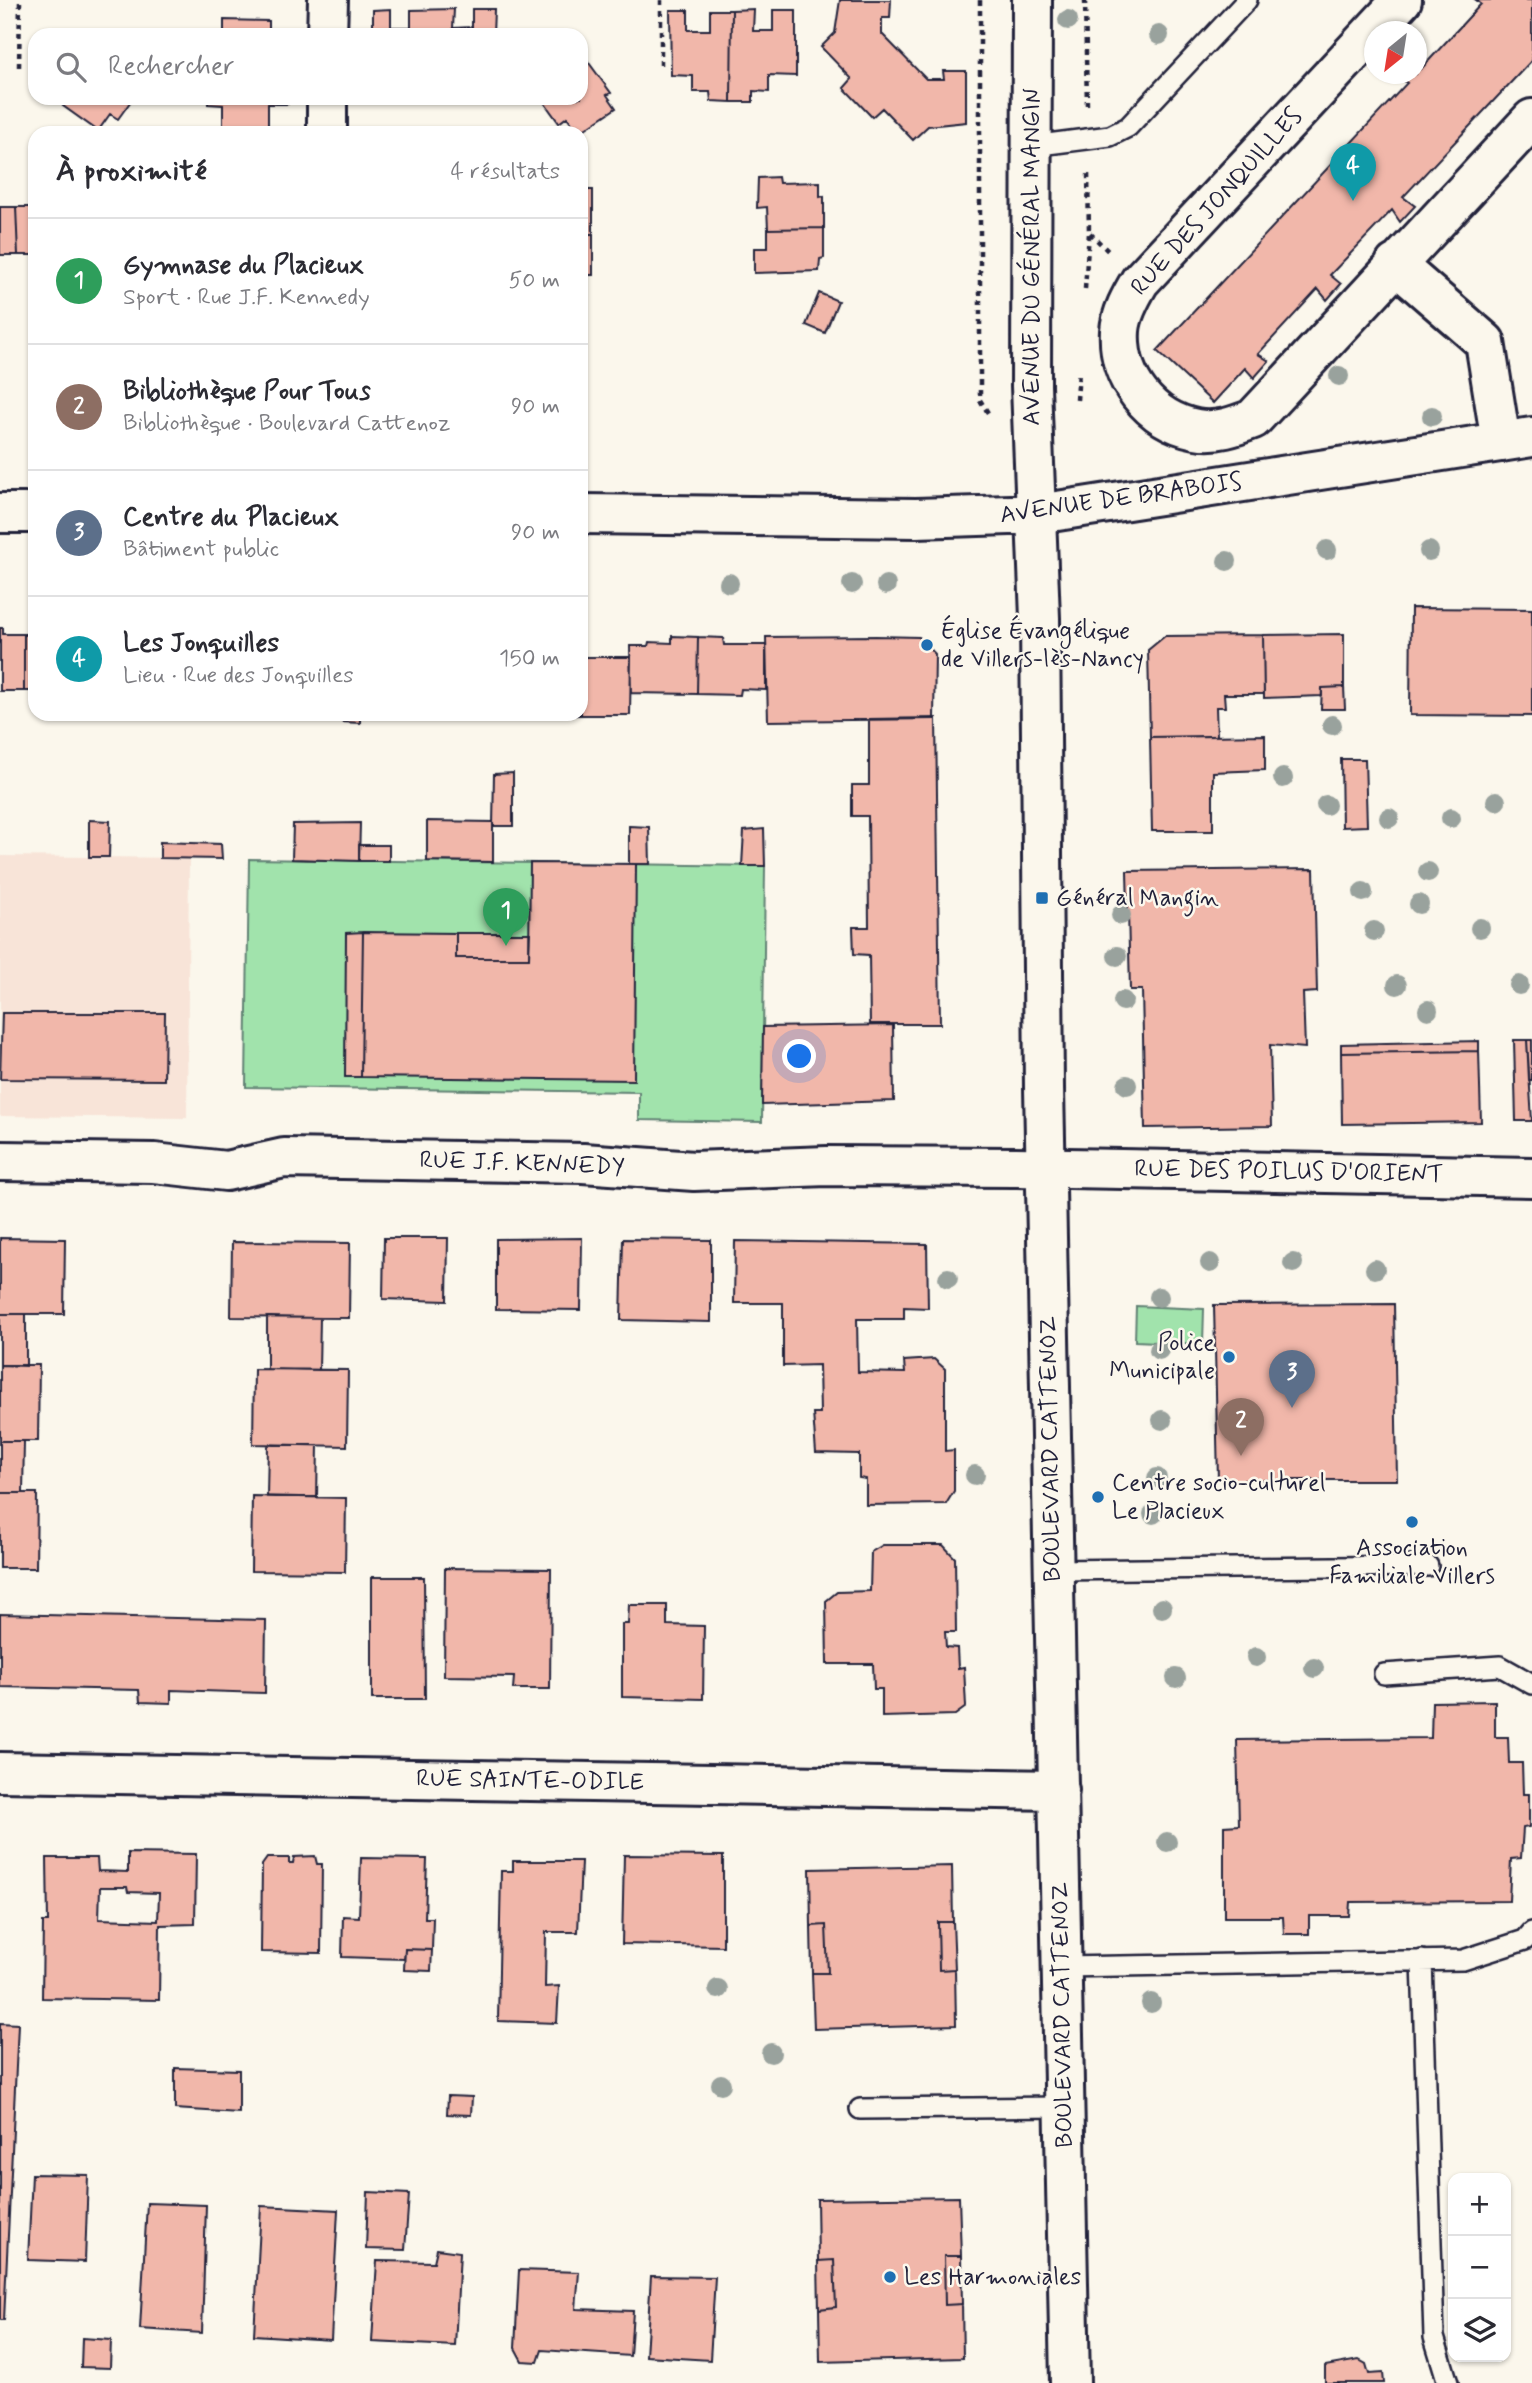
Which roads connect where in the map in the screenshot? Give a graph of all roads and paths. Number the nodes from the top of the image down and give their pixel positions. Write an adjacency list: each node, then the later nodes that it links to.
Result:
1 (20, 0): 10 (path)
2 (328, 0): 9 (street)
3 (661, 0): 11 (path)
4 (980, 0): 21 (path)
5 (1032, 0): 16 (street, AVENUE DU GÉNÉRAL MANGIN)
6 (1085, 0): 15 (path)
7 (1247, 0): 15 (lane)
8 (1402, 0): 17 (street, RUE DES JONQUILLES)
9 (327, 28)
10 (19, 67)
11 (661, 70)
12 (327, 105): 14 (street)
13 (1532, 119): 17 (street, RUE DES JONQUILLES)
14 (327, 126)
15 (1088, 140): 16 (lane); 18 (path)
16 (1032, 146): 21 (street, AVENUE DU GÉNÉRAL MANGIN)
17 (1395, 264): 20 (street)
18 (1084, 302)
19 (1080, 357): 21 (path)
20 (1517, 440): 25 (street, AVENUE DE BRABOIS)
21 (1033, 441): 25 (street, AVENUE DU GÉNÉRAL MANGIN)
22 (0, 513): 23 (street)
23 (28, 513)
24 (588, 514): 25 (street, AVENUE DE BRABOIS)
25 (1038, 514): 27 (street, BOULEVARD CATTENOZ)
26 (0, 1161): 27 (street, RUE J.F. KENNEDY)
27 (1046, 1167): 28 (street, RUE DES POILUS D'ORIENT); 30 (street, BOULEVARD CATTENOZ)
28 (1532, 1177)
29 (1427, 1566): 30 (lane)
30 (1054, 1570): 34 (street, BOULEVARD CATTENOZ)
31 (1384, 1674): 32 (lane)
32 (1532, 1684)
33 (0, 1772): 34 (street, RUE SAINTE-ODILE)
34 (1059, 1790): 37 (street, BOULEVARD CATTENOZ)
35 (1532, 1931): 36 (lane)
36 (1422, 1960): 37 (lane); 41 (lane)
37 (1062, 1967): 38 (street, BOULEVARD CATTENOZ)
38 (1065, 2107): 39 (lane); 40 (street, BOULEVARD CATTENOZ)
39 (860, 2109)
40 (1070, 2383)
41 (1448, 2383)

